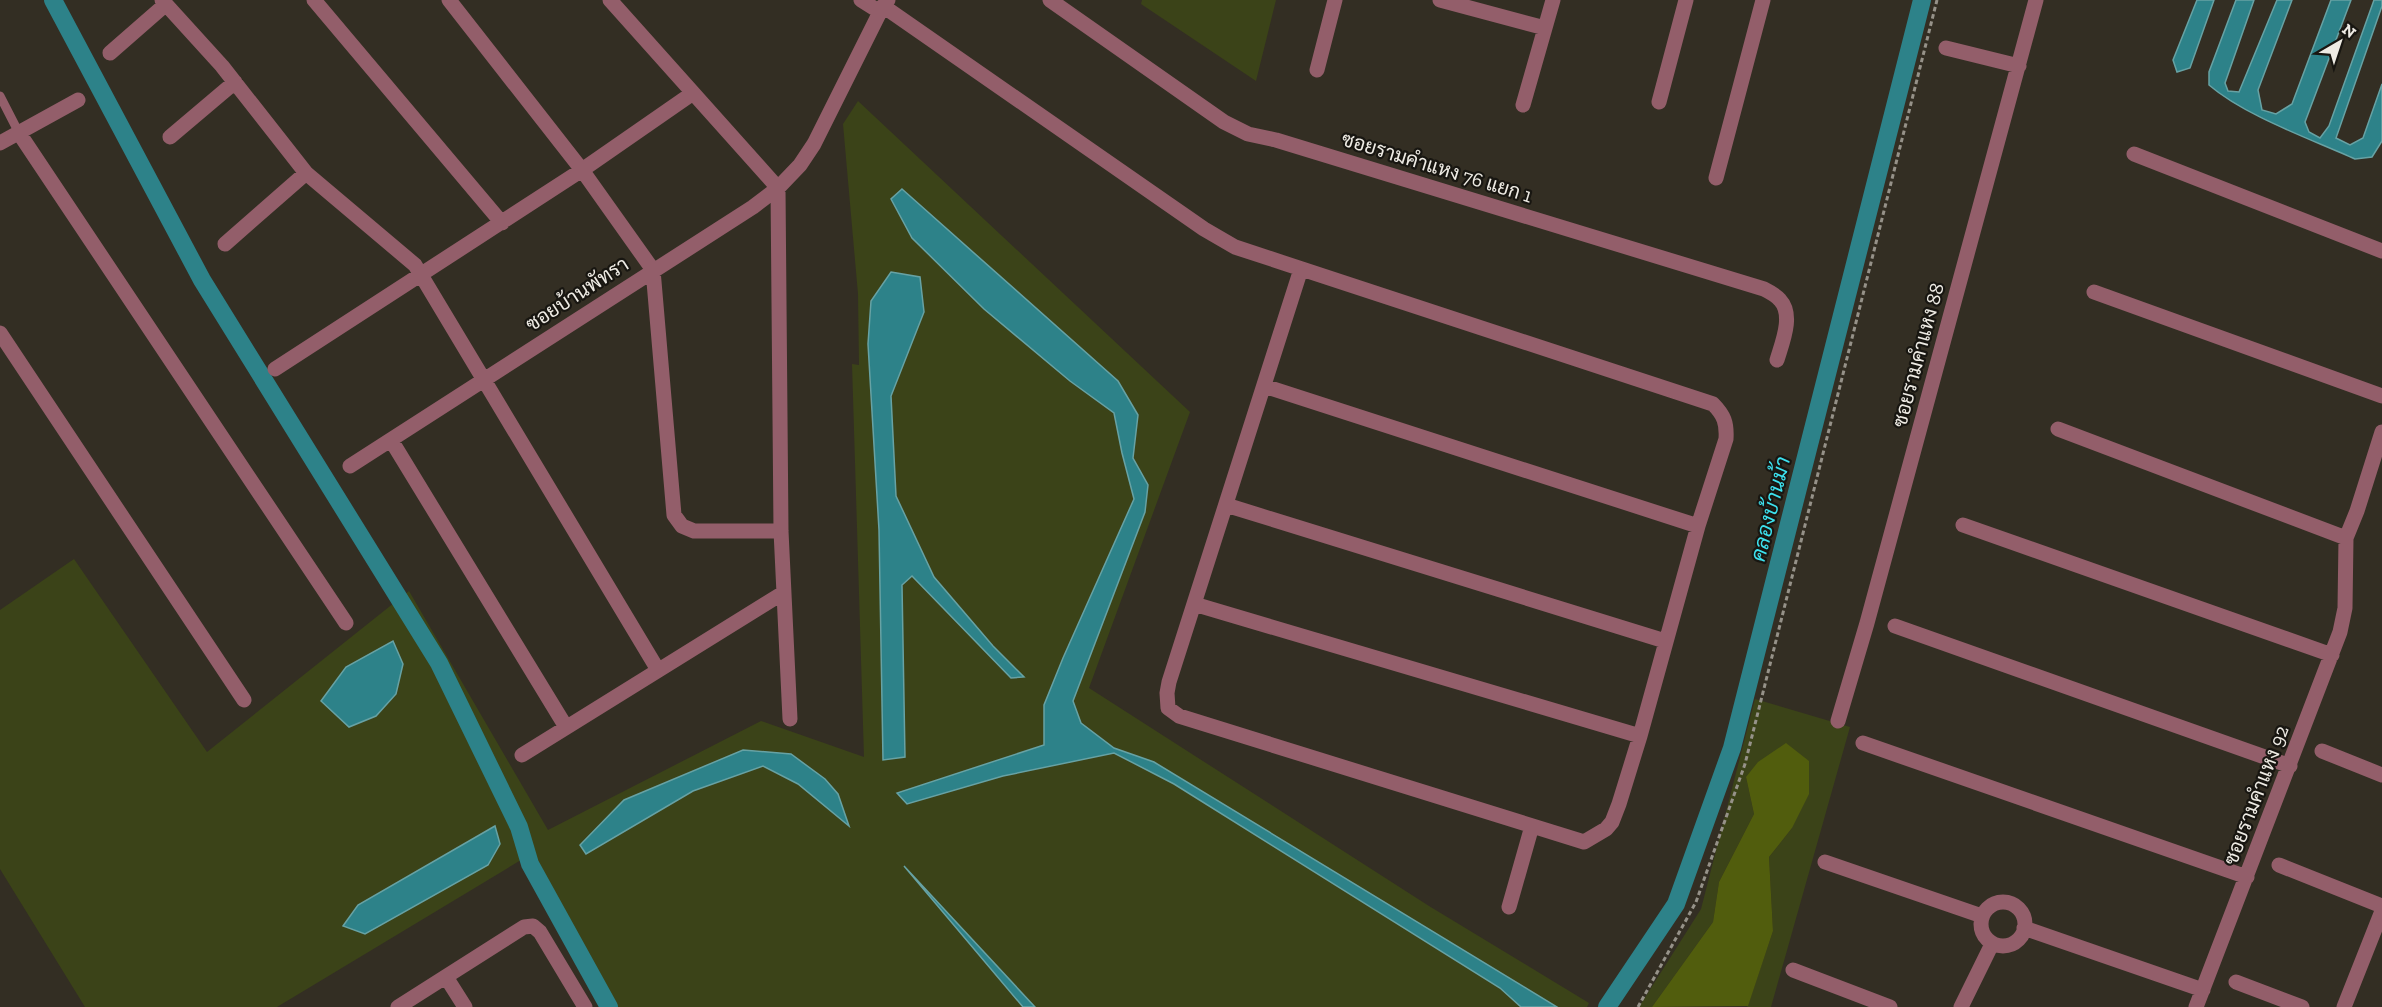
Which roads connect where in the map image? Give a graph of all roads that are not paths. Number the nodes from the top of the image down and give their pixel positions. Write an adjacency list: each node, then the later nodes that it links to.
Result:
1 (314, 0): 33 (street)
2 (449, 0): 29 (street)
3 (610, 0): 20 (street)
4 (861, 0): 13 (street)
5 (1050, 0): 41 (street, ซอยรามคำแหง 76 แยก 1)
6 (1335, 0): 18 (street)
7 (1440, 0): 14 (street)
8 (1553, 0): 14 (street)
9 (1686, 0): 23 (street)
10 (1763, 0): 31 (street)
11 (2036, 0): 17 (street, ซอยรามคำแหง 88)
12 (164, 2): 16 (street); 19 (street)
13 (884, 6): 32 (street, ซอยบ้านพัทรา); 36 (street)
14 (1545, 28): 24 (street)
15 (1946, 48): 17 (street)
16 (110, 53)
17 (2019, 66): 64 (street, ซอยรามคำแหง 88)
18 (1317, 70)
19 (235, 82): 26 (street); 30 (street)
20 (693, 93): 29 (street); 32 (street)
21 (0, 96): 25 (lane)
22 (78, 100): 25 (street)
23 (1659, 102)
24 (1523, 105)
25 (19, 133): 27 (street); 57 (street)
26 (170, 137)
27 (0, 144)
28 (2134, 154): 35 (street)
29 (582, 170): 33 (street); 37 (street)
30 (306, 173): 34 (street); 38 (street)
31 (1716, 178)
32 (778, 188): 37 (street, ซอยบ้านพัทรา); 53 (street)
33 (502, 223): 38 (street)
34 (225, 244)
35 (2382, 251)
36 (1301, 269): 44 (street); 52 (street)
37 (653, 270): 43 (street, ซอยบ้านพัทรา); 53 (street)
38 (421, 275): 42 (street); 43 (street)
39 (2094, 292): 45 (street)
40 (0, 333): 62 (street)
41 (1778, 360)
42 (275, 369)
43 (484, 380): 48 (street, ซอยบ้านพัทรา); 61 (street)
44 (1264, 386): 50 (street); 52 (street)
45 (2382, 396)
46 (2058, 429): 54 (street)
47 (2382, 432): 54 (street, ซอยรามคําแหง 92)
48 (391, 440): 49 (street, ซอยบ้านพัทรา); 65 (street)
49 (350, 466)
50 (1226, 505): 56 (street); 59 (street)
51 (1963, 525): 60 (street)
52 (1698, 526): 59 (street)
53 (781, 531): 55 (street)
54 (2346, 538): 60 (street, ซอยรามคําแหง 92)
55 (783, 593): 61 (street); 63 (street)
56 (1194, 604): 66 (street); 72 (street)
57 (346, 623)
58 (1895, 626): 70 (street)
59 (1665, 641): 66 (street)
60 (2332, 655): 70 (street, ซอยรามคําแหง 92)
61 (658, 670): 65 (street)
62 (244, 700)
63 (790, 719)
64 (1838, 721)
65 (566, 727): 69 (street)
66 (1640, 736): 72 (street)
67 (1863, 742): 75 (street)
68 (2322, 751): 71 (street)
69 (522, 755)
70 (2290, 766): 75 (street, ซอยรามคําแหง 92)
71 (2382, 775)
72 (1532, 826): 77 (street)
73 (1825, 862): 79 (street)
74 (2279, 865): 76 (street)
75 (2247, 877): 85 (street, ซอยรามคําแหง 92)
76 (2382, 906)
77 (1509, 907)
78 (2382, 911): 93 (street)
79 (1982, 916): 80 (street); 81 (street)
80 (2025, 928): 81 (street); 85 (street)
81 (1992, 944): 90 (street)
82 (1793, 970): 89 (street)
83 (446, 977): 86 (street); 87 (street); 88 (street)
84 (2236, 982): 92 (street)
85 (2203, 990): 91 (street, ซอยรามคําแหง 92)
86 (398, 1007)
87 (465, 1007)
88 (585, 1007)
89 (1890, 1007)
90 (1961, 1007)
91 (2196, 1007)
92 (2302, 1007)
93 (2344, 1007)

